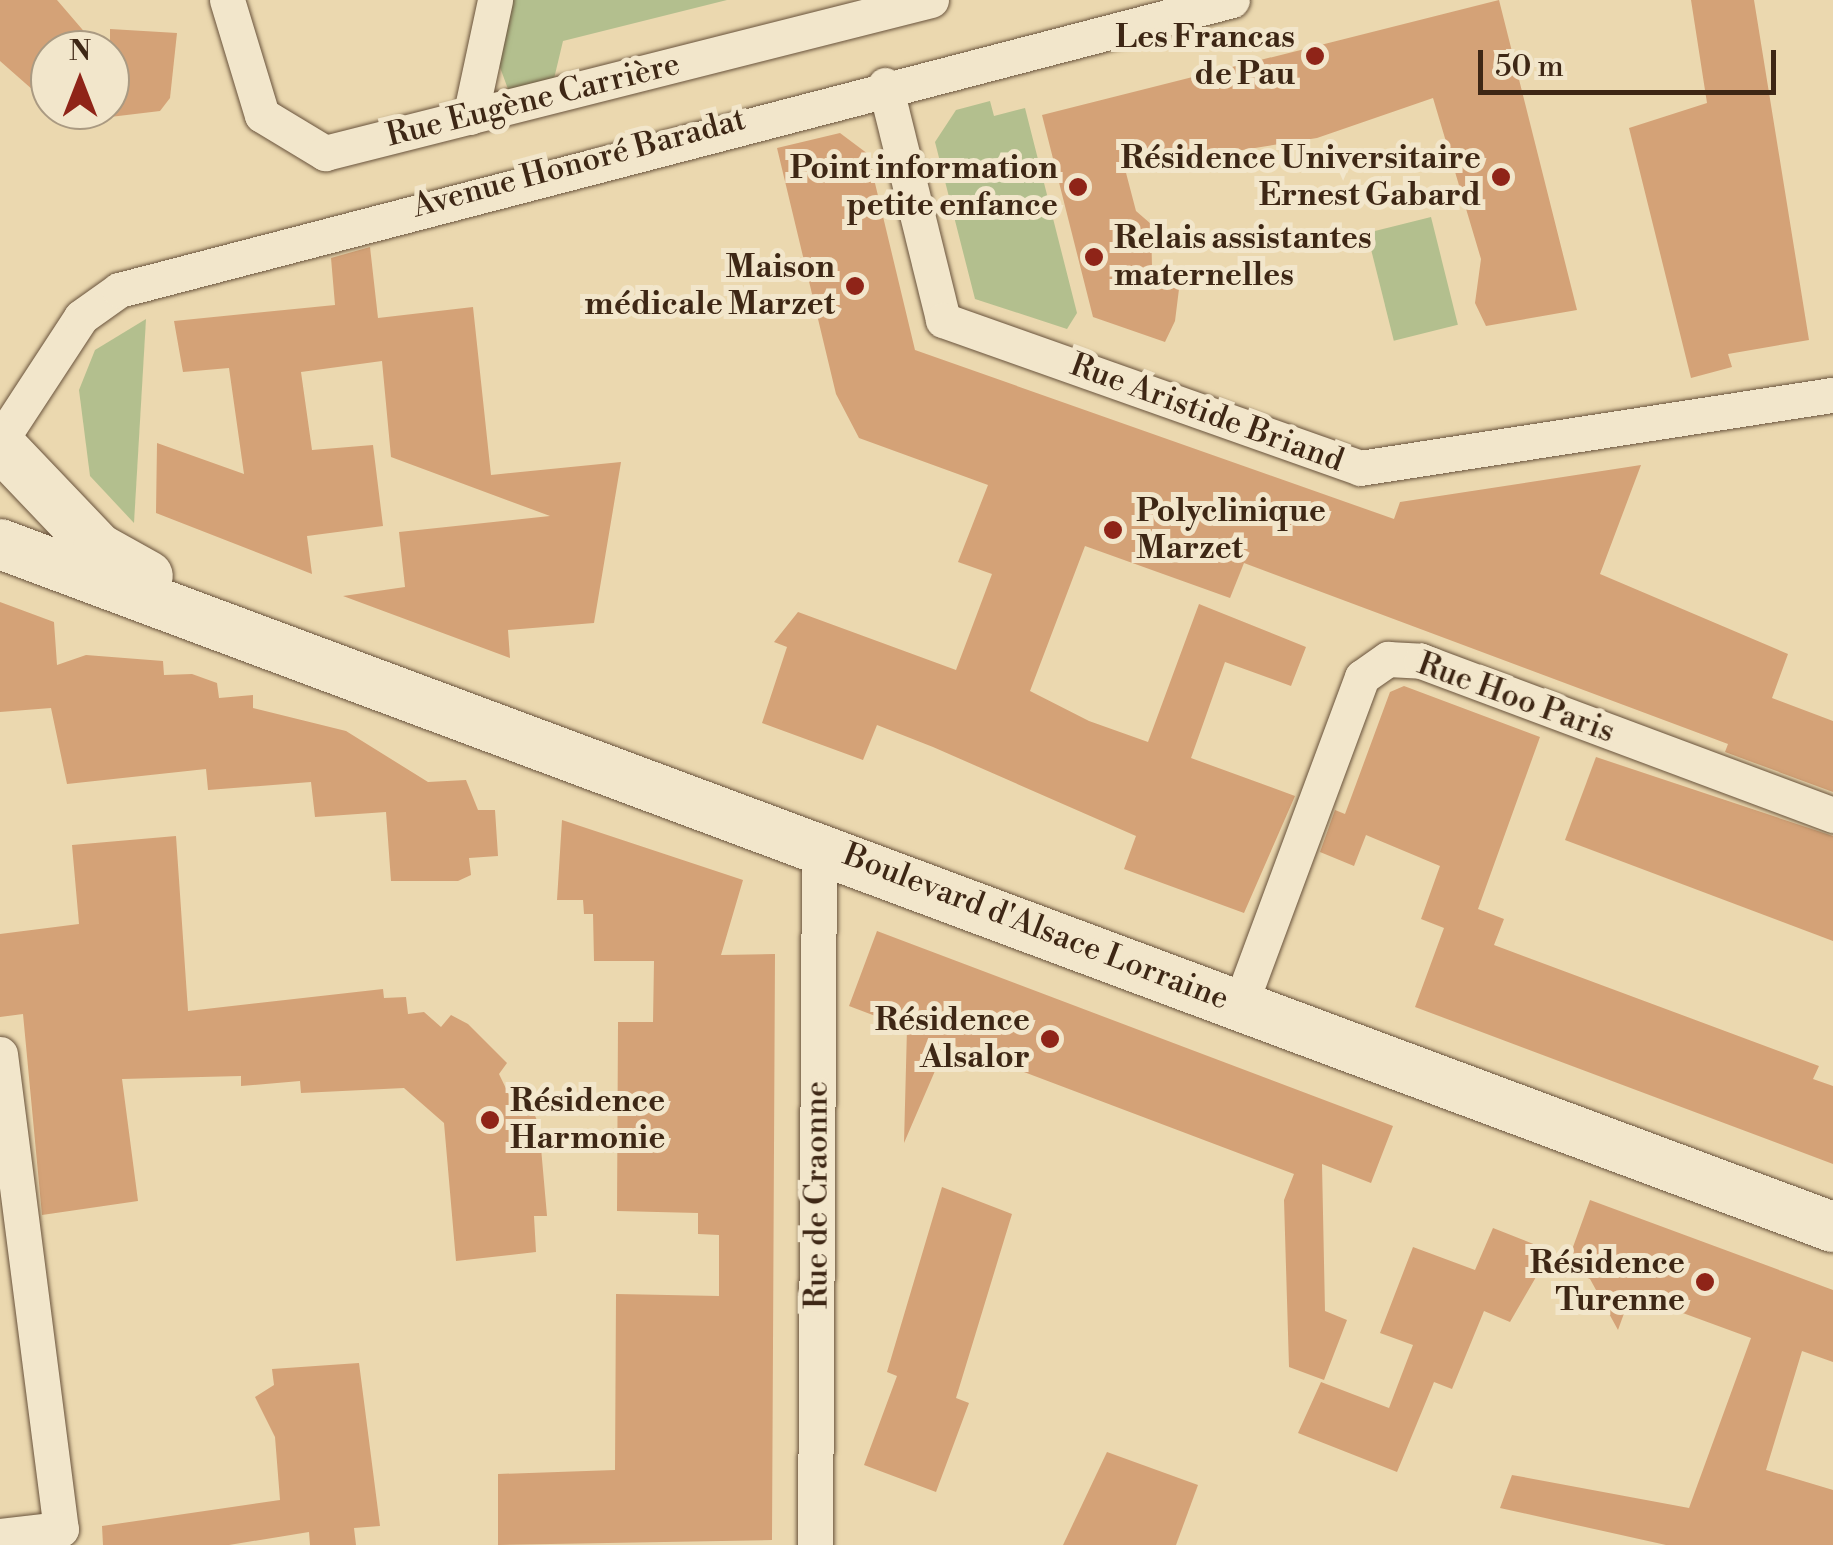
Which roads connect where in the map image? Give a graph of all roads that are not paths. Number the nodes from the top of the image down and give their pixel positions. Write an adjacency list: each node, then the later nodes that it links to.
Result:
1 (227, 0): 7 (street, Rue Eugène Carrière)
2 (494, 0): 7 (street)
3 (931, 0): 7 (street, Rue Eugène Carrière)
4 (1232, 0): 5 (street, Avenue Honoré Baradat)
5 (1189, 5): 6 (street, Avenue Honoré Baradat)
6 (885, 85): 8 (street, Rue Aristide Briand); 9 (street, Avenue Honoré Baradat)
7 (470, 117)
8 (1833, 395)
9 (8, 451): 10 (main road, Boulevard d'Alsace Lorraine); 11 (main road, Boulevard d'Alsace Lorraine)
10 (0, 541): 11 (main road, Boulevard d'Alsace Lorraine)
11 (240, 628): 13 (main road, Boulevard d'Alsace Lorraine)
12 (1833, 815): 14 (street, Rue Hoo Paris)
13 (818, 845): 14 (main road, Boulevard d'Alsace Lorraine); 18 (street, Rue de Craonne)
14 (1240, 1004): 16 (main road, Boulevard d'Alsace Lorraine)
15 (0, 1054): 17 (street)
16 (1833, 1226)
17 (0, 1536)
18 (814, 1545)

